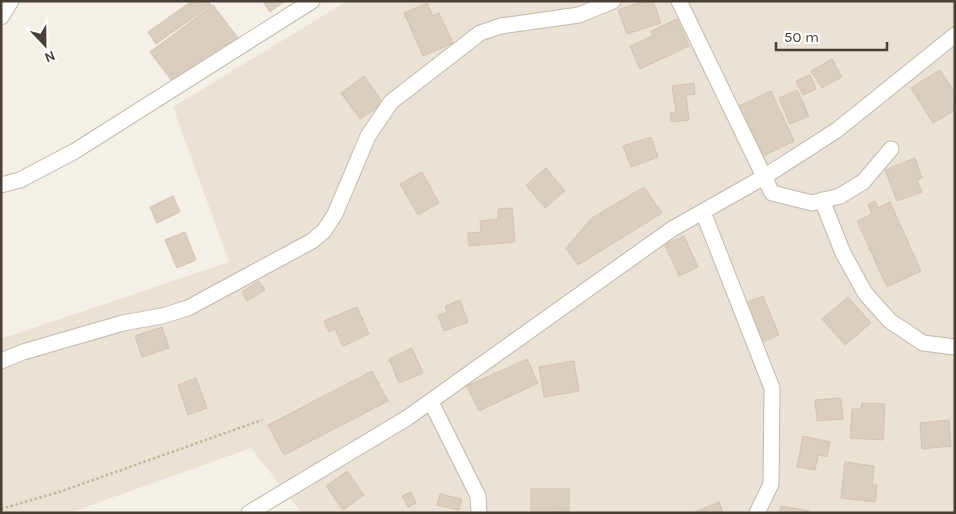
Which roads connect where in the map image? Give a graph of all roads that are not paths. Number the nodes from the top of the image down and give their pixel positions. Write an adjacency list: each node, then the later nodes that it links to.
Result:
1 (10, 1): 5 (street)
2 (312, 1): 9 (street)
3 (613, 1): 13 (street)
4 (679, 1): 8 (street)
5 (1, 17)
6 (955, 35): 8 (street)
7 (891, 149): 10 (street)
8 (764, 177): 10 (street); 11 (street)
9 (1, 185)
10 (822, 200): 12 (street)
11 (703, 212): 14 (street); 17 (street)
12 (955, 347)
13 (1, 361)
14 (431, 402): 15 (street); 16 (street)
15 (249, 513)
16 (479, 513)
17 (757, 513)

